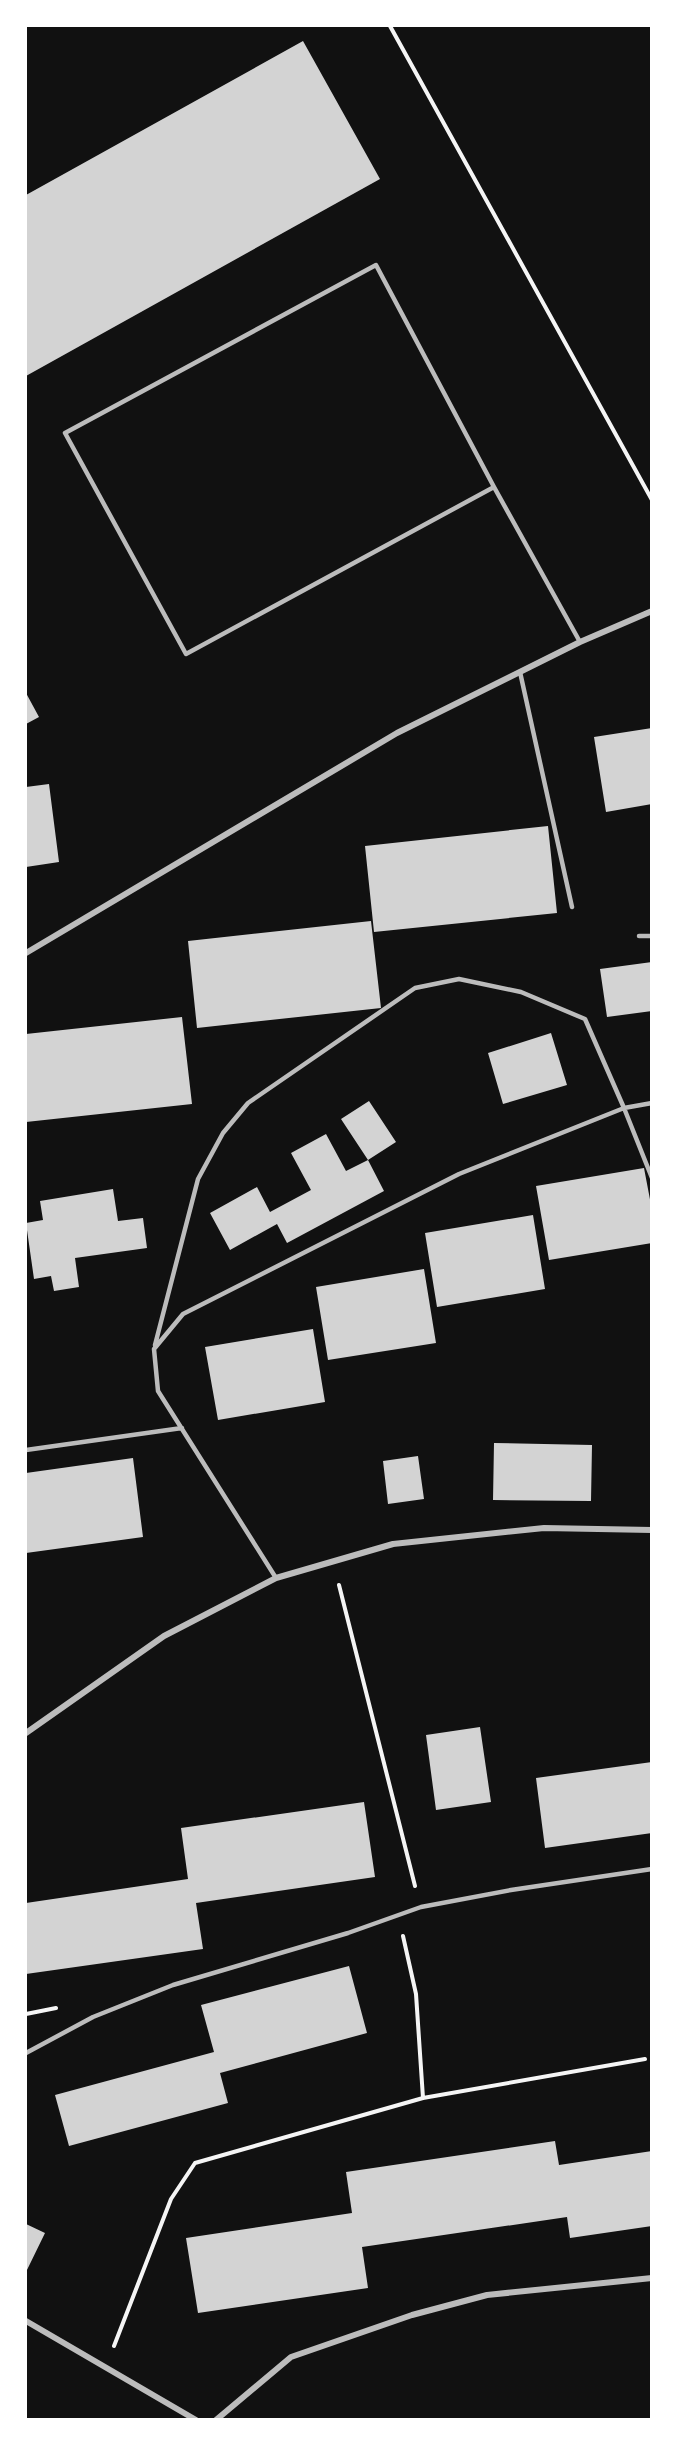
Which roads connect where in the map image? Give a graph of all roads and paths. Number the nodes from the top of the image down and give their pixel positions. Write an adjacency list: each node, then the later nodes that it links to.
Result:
1 (390, 26): 3 (path)
2 (494, 486): 2 (lane); 5 (lane)
3 (651, 500)
4 (651, 611): 5 (street)
5 (580, 642): 6 (street)
6 (520, 672): 7 (lane); 10 (street)
7 (572, 907)
8 (639, 936): 9 (lane)
9 (651, 936)
10 (26, 953)
11 (651, 1103): 12 (lane)
12 (624, 1108): 13 (lane); 14 (lane); 14 (lane)
13 (651, 1178)
14 (154, 1349): 15 (lane)
15 (182, 1428): 16 (lane); 19 (lane)
16 (26, 1450)
17 (651, 1530): 18 (street)
18 (333, 1562): 19 (street); 22 (path)
19 (276, 1578): 20 (street)
20 (26, 1733)
21 (651, 1869): 22 (lane)
22 (421, 1907): 23 (lane)
23 (398, 1915): 24 (lane); 26 (path)
24 (26, 2053)
25 (645, 2059): 26 (path)
26 (423, 2098): 29 (path)
27 (651, 2278): 31 (street)
28 (26, 2321): 29 (street)
29 (106, 2367): 30 (street)
30 (196, 2420)
31 (216, 2420)

